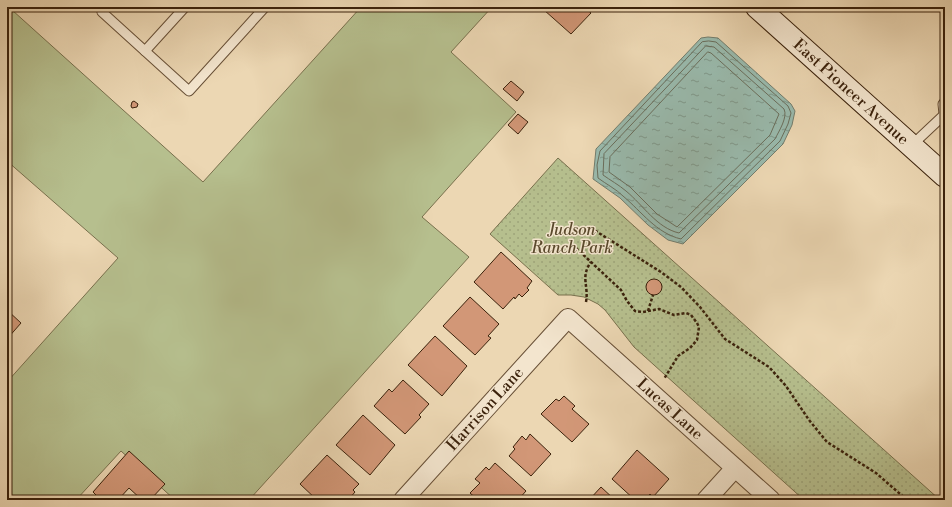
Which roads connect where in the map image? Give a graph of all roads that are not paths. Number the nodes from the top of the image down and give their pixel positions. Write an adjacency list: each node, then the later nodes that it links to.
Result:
1 (106, 7): 5 (lane)
2 (185, 7): 5 (lane)
3 (265, 7): 5 (lane)
4 (757, 7): 8 (street, East Pioneer Avenue)
5 (145, 51)
6 (945, 102): 7 (lane)
7 (944, 114): 8 (lane)
8 (911, 146): 9 (street, East Pioneer Avenue)
9 (945, 176)
10 (568, 318): 11 (street, Lucas Lane); 12 (street, Harrison Lane)
11 (735, 468): 13 (street); 14 (street, Lucas Lane)
12 (403, 500)
13 (706, 500)
14 (771, 500)

